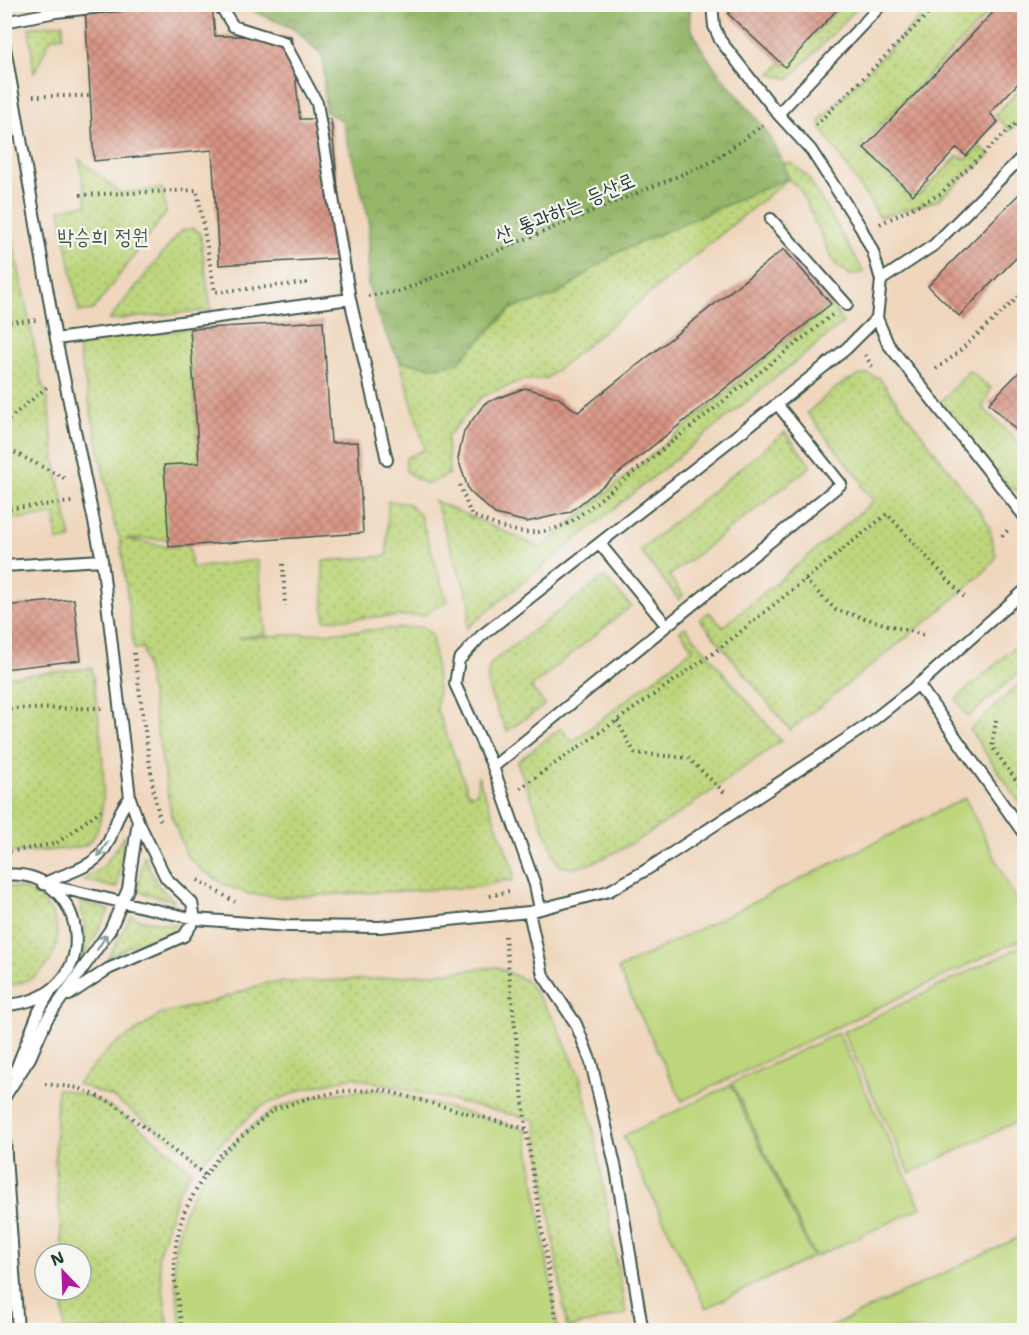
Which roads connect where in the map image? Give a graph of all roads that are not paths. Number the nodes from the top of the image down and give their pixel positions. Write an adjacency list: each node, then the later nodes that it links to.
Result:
1 (129, 4): 5 (lane)
2 (212, 4): 11 (lane)
3 (712, 4): 7 (lane)
4 (882, 4): 7 (lane)
5 (4, 22)
6 (4, 42): 14 (lane)
7 (778, 114): 10 (lane)
8 (1024, 155): 10 (lane)
9 (771, 219): 12 (lane)
10 (882, 280): 13 (lane)
11 (350, 299): 14 (lane); 16 (lane)
12 (847, 305)
13 (877, 318): 15 (lane); 17 (lane)
14 (56, 339): 19 (lane)
15 (777, 404): 18 (lane); 22 (lane)
16 (387, 460)
17 (1024, 516)
18 (600, 544): 22 (lane); 24 (lane)
19 (102, 560): 20 (lane); 25 (lane)
20 (4, 566)
21 (1024, 591): 23 (lane)
22 (667, 626): 24 (lane)
23 (918, 684): 27 (lane); 31 (lane)
24 (493, 767): 31 (lane)
25 (130, 798): 26 (lane); 29 (lane, one-way to 29)
26 (138, 821): 30 (lane); 33 (lane)
27 (1024, 834)
28 (4, 875): 29 (lane)
29 (43, 884): 30 (lane); 35 (lane)
30 (122, 903): 33 (lane); 34 (lane, one-way to 30)
31 (540, 909): 32 (lane)
32 (529, 912): 33 (lane); 40 (lane)
33 (195, 919): 36 (lane)
34 (82, 972): 35 (lane); 36 (lane)
35 (54, 988): 37 (lane); 38 (lane)
36 (61, 1000): 38 (lane)
37 (4, 1005)
38 (4, 1097)
39 (4, 1127): 41 (lane)
40 (642, 1327)
41 (18, 1330)

